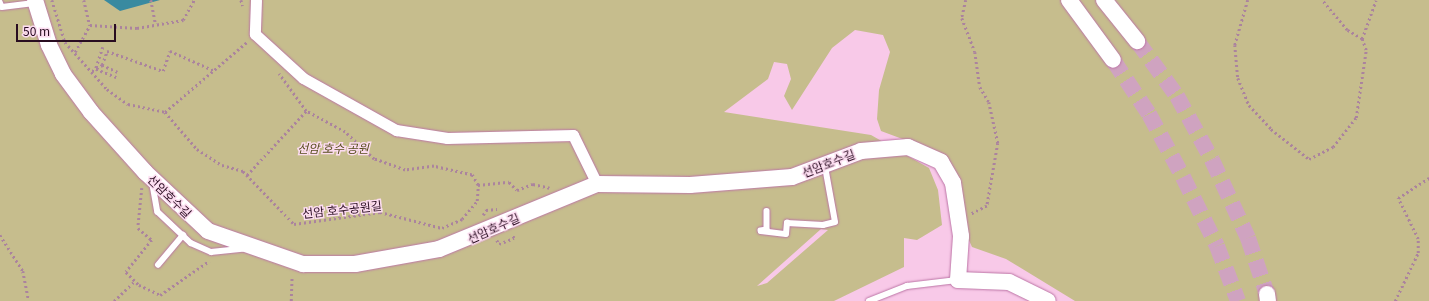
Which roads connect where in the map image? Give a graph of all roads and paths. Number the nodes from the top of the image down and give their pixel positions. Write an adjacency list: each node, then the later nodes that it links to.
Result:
1 (52, 0): 21 (path)
2 (84, 0): 15 (path)
3 (151, 0): 16 (path)
4 (194, 0): 16 (path)
5 (240, 0): 17 (path)
6 (256, 0): 17 (street)
7 (966, 0): 40 (path)
8 (1069, 0): 22 (street)
9 (1104, 0): 19 (street)
10 (1248, 0): 18 (path)
11 (1322, 0): 18 (path)
12 (1376, 0): 18 (path)
13 (36, 1): 14 (lane); 34 (street, 선암호수길)
14 (0, 2)
15 (90, 25): 16 (path); 21 (path)
16 (156, 25)
17 (255, 34): 26 (path); 36 (street)
18 (1362, 40)
19 (1138, 41)
20 (103, 47): 24 (path)
21 (75, 52): 27 (path)
22 (1114, 60)
23 (102, 65): 24 (path); 26 (path); 28 (path)
24 (96, 69): 27 (path); 29 (path)
25 (277, 70): 30 (path)
26 (215, 71): 31 (path)
27 (92, 72): 31 (path)
28 (118, 72)
29 (116, 77)
30 (306, 111): 33 (path); 37 (path)
31 (165, 112): 33 (path, 선암 호수공원길)
32 (824, 165): 36 (street, 선암호수길); 39 (lane); 40 (street, 선암호수길)
33 (248, 175): 37 (path, 선암 호수공원길)
34 (151, 178): 42 (lane); 43 (street, 선암호수길)
35 (1429, 178): 53 (path)
36 (597, 184): 44 (street, 선암호수길)
37 (478, 185): 38 (path)
38 (554, 187)
39 (767, 211)
40 (959, 211): 46 (street, 선암호수길)
41 (0, 235): 48 (path)
42 (183, 235): 43 (lane); 45 (lane)
43 (252, 248): 44 (street, 선암호수길)
44 (290, 260): 50 (path)
45 (158, 265)
46 (958, 280): 51 (lane); 52 (street)
47 (135, 281): 49 (path)
48 (29, 301)
49 (114, 301)
50 (291, 301)
51 (869, 301)
52 (1048, 301)
53 (1395, 301)

